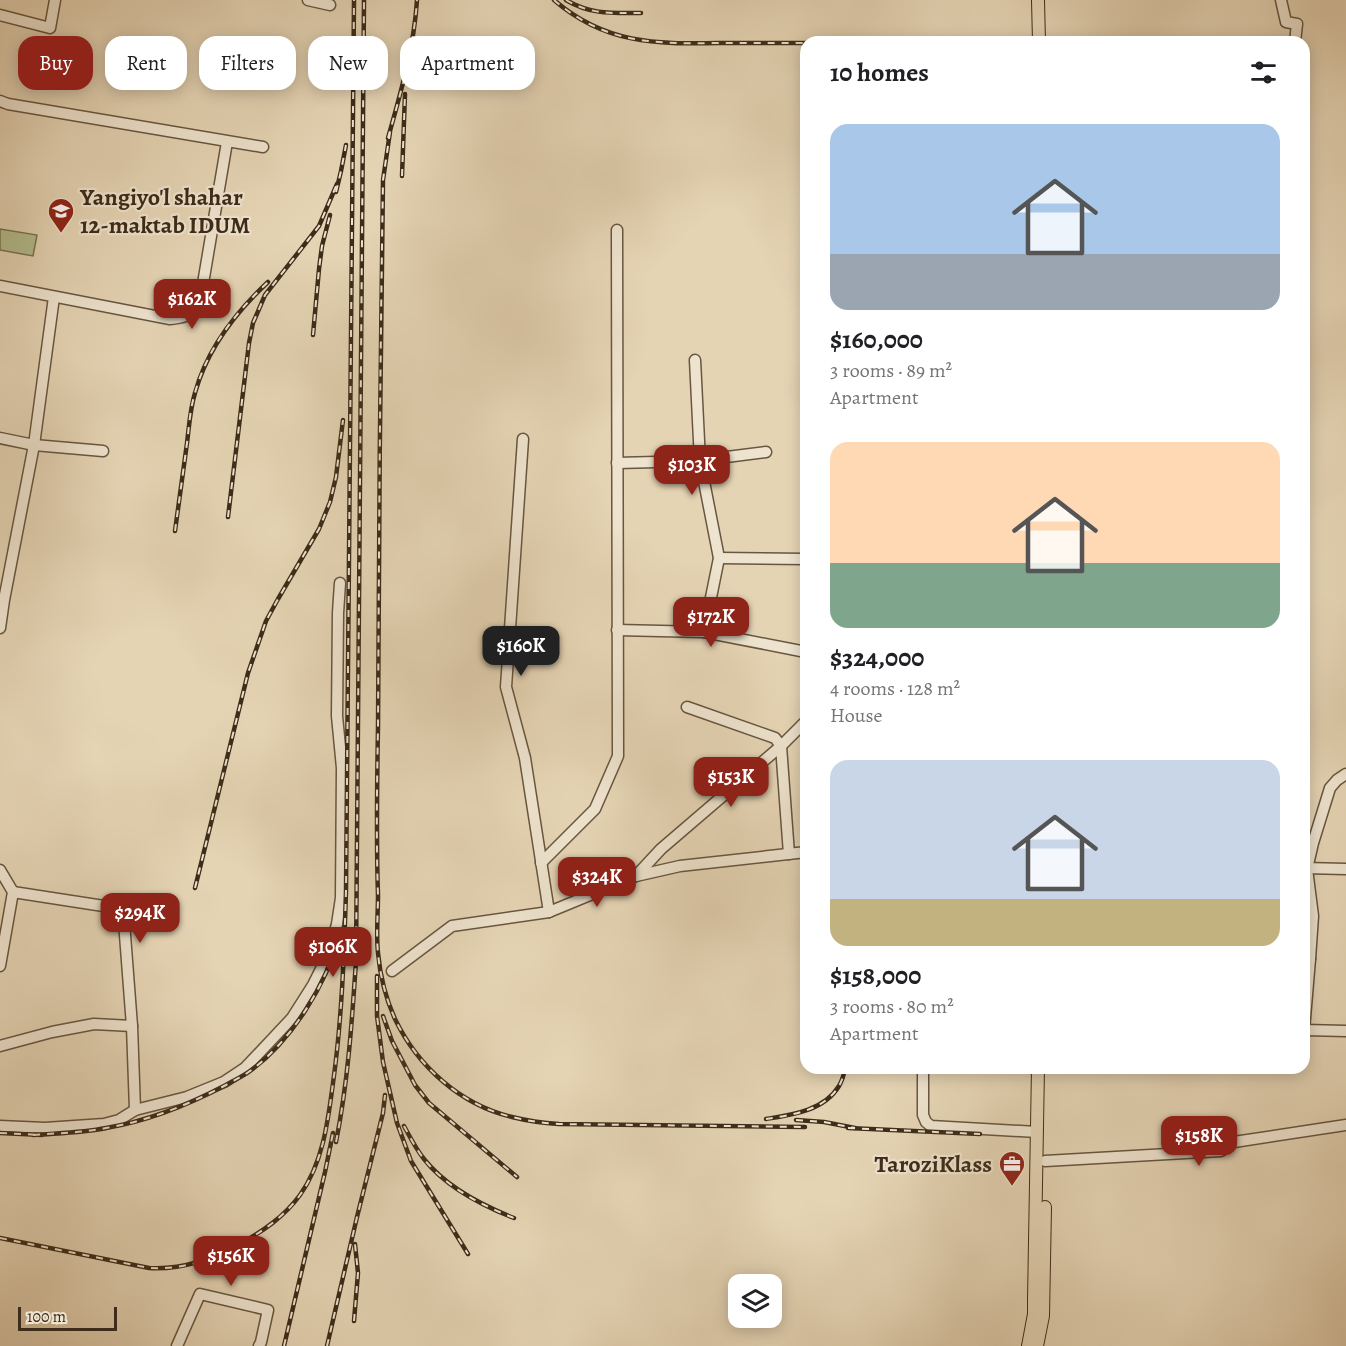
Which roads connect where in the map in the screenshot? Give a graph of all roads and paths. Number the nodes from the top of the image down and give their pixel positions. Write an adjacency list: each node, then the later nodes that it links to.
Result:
1 (55, 0): 7 (street)
2 (308, 0): 6 (street)
3 (1038, 0): 8 (main road)
4 (1046, 0): 9 (main road)
5 (1281, 0): 10 (street)
6 (330, 5)
7 (0, 15)
8 (1038, 36)
9 (1046, 36)
10 (1296, 36)
11 (0, 101): 12 (street)
12 (227, 142): 13 (street); 16 (street)
13 (263, 147)
14 (617, 230): 24 (street)
15 (0, 286): 16 (street)
16 (54, 297): 20 (street)
17 (695, 360): 23 (street)
18 (0, 438): 20 (street)
19 (523, 439): 39 (street)
20 (34, 445): 21 (street); 28 (street)
21 (103, 451)
22 (765, 452): 23 (street)
23 (700, 460): 24 (street); 25 (street)
24 (617, 463): 29 (street)
25 (719, 558): 26 (street); 30 (street)
26 (800, 559)
27 (340, 583): 57 (street)
28 (0, 628)
29 (618, 630): 30 (street); 39 (street)
30 (704, 632): 31 (street)
31 (800, 651)
32 (687, 707): 34 (street)
33 (800, 727): 34 (street)
34 (781, 746): 38 (street); 43 (street)
35 (1346, 774): 36 (street)
36 (1310, 852)
37 (800, 853): 38 (street)
38 (789, 854): 43 (street)
39 (541, 862): 46 (street)
40 (1310, 868): 41 (street)
41 (1346, 869)
42 (0, 870): 44 (street)
43 (636, 876): 46 (street)
44 (13, 892): 48 (street); 50 (street)
45 (1310, 898): 47 (street)
46 (549, 912): 49 (street)
47 (1310, 938)
48 (0, 966)
49 (392, 971)
50 (132, 1026): 53 (street); 57 (street)
51 (1310, 1030): 52 (street)
52 (1346, 1031)
53 (0, 1046)
54 (923, 1074): 60 (street)
55 (1038, 1074): 60 (main road)
56 (1045, 1074): 61 (main road)
57 (135, 1110): 59 (street)
58 (1346, 1125): 61 (street)
59 (0, 1126)
60 (1037, 1132): 64 (main road)
61 (1045, 1161): 65 (main road)
62 (177, 1346): 63 (street)
63 (258, 1346)
64 (1028, 1346)
65 (1037, 1346)

